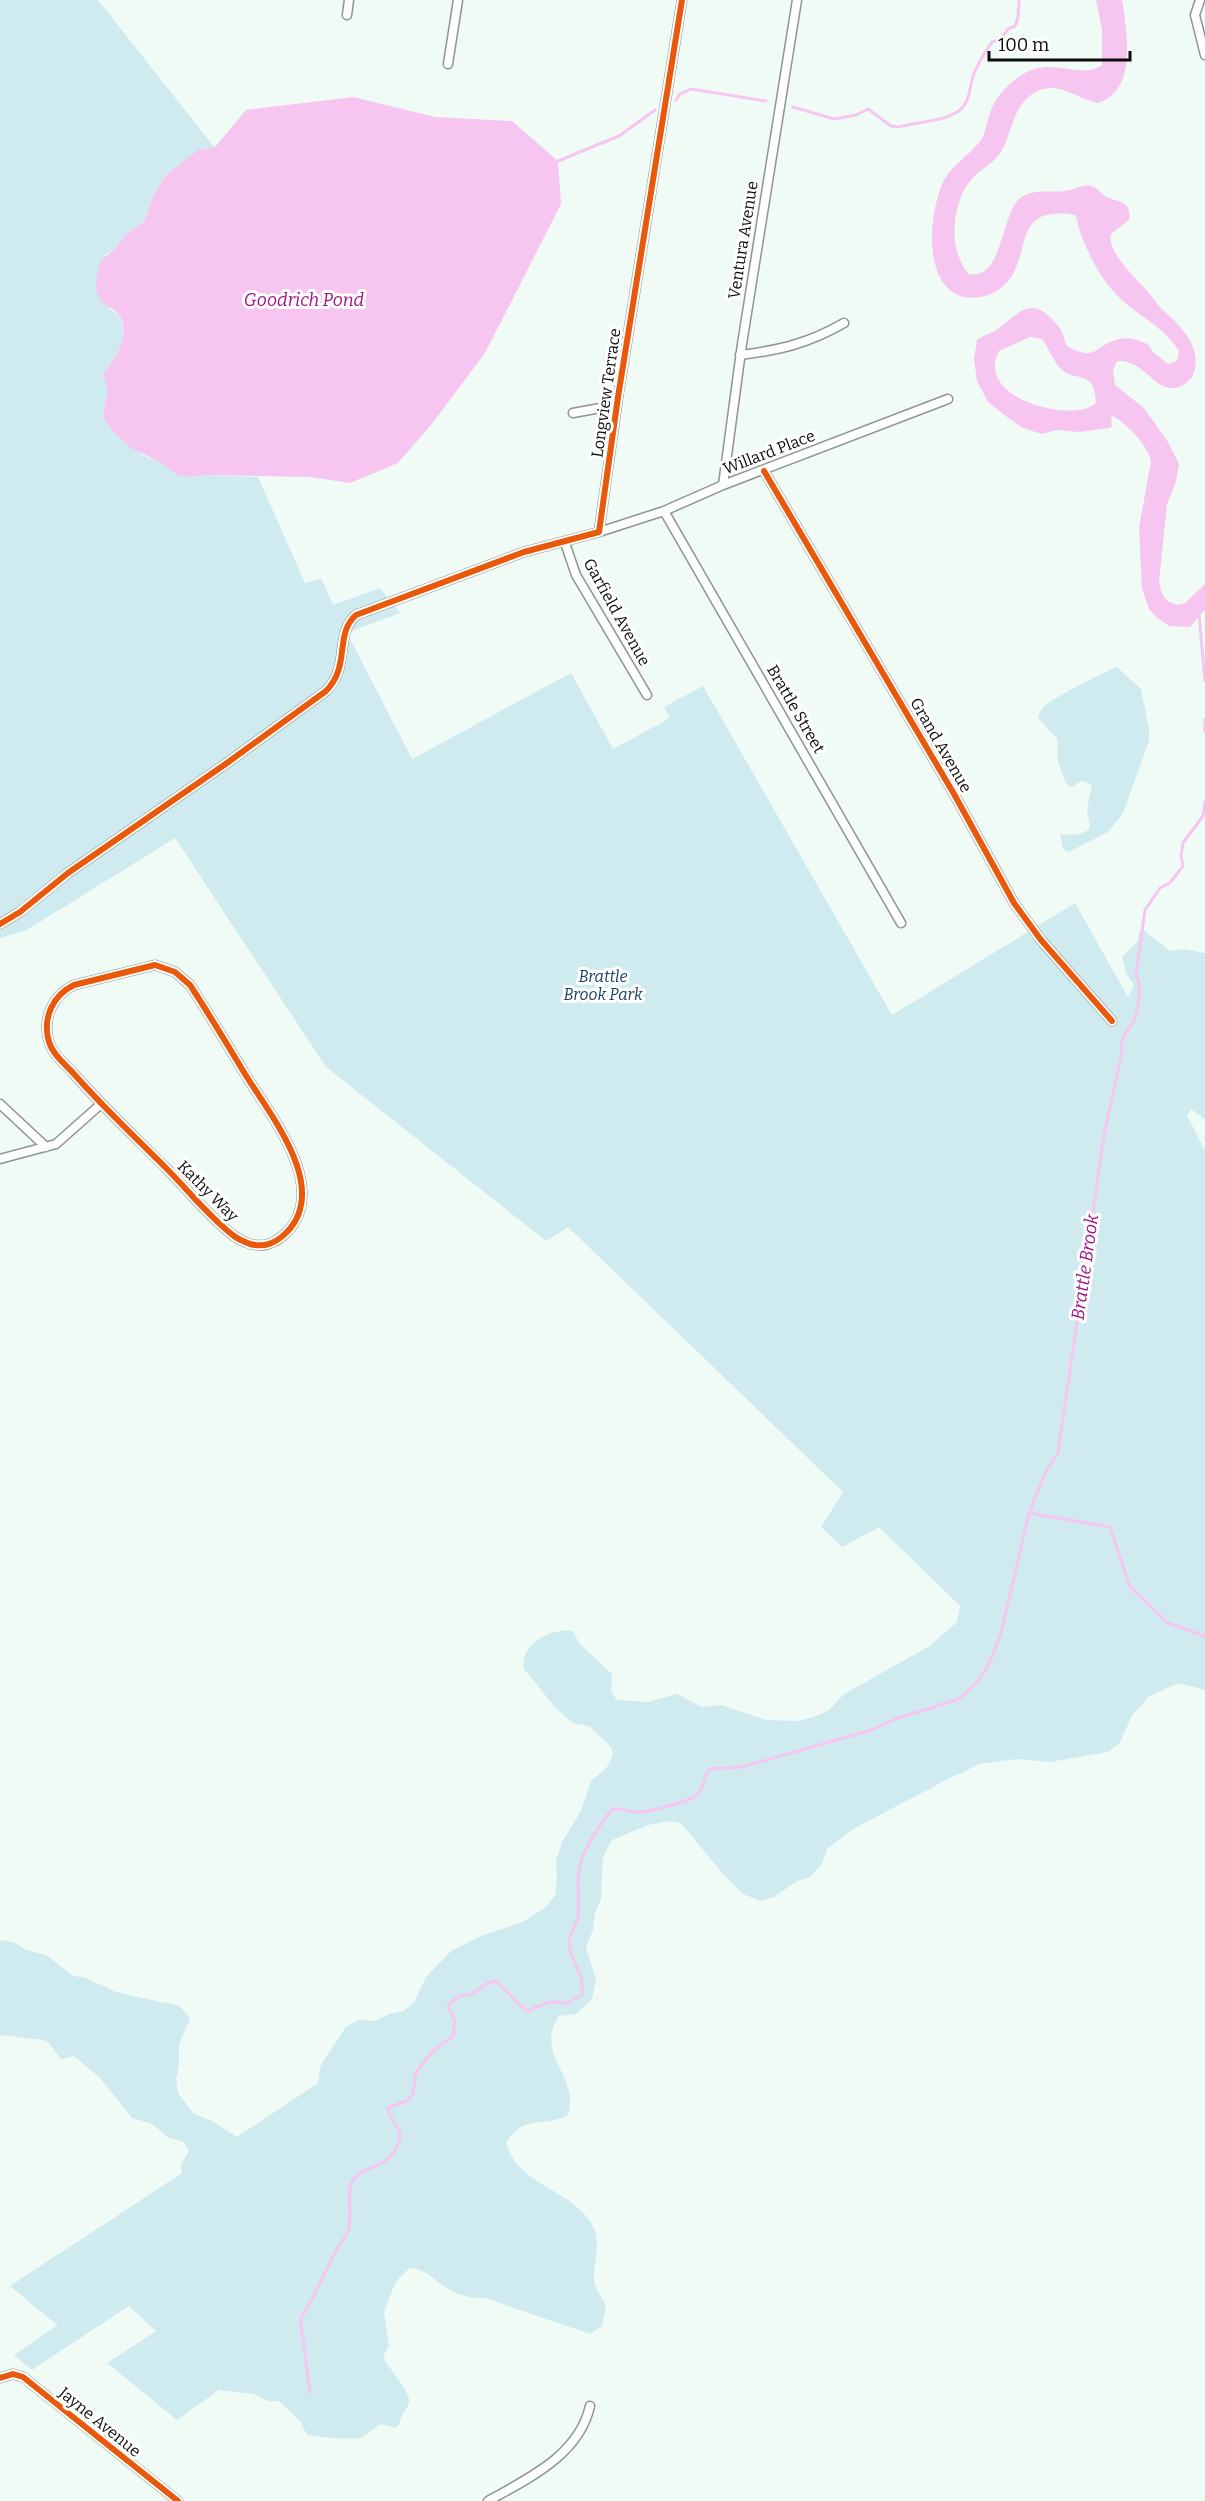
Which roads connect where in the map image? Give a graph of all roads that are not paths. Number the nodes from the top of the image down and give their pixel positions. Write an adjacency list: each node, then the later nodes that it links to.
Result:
1 (349, 0): 6 (street)
2 (458, 0): 8 (street)
3 (682, 0): 12 (street, Longview Terrace)
4 (797, 0): 10 (street, Ventura Avenue)
5 (1200, 0): 7 (street)
6 (347, 15)
7 (1205, 55)
8 (448, 64)
9 (844, 323): 10 (street)
10 (740, 355): 15 (street, Ventura Avenue)
11 (948, 399): 14 (street, Willard Place)
12 (617, 405): 13 (street); 17 (street, Longview Terrace)
13 (573, 413)
14 (764, 471): 15 (street, Willard Place); 22 (street, Grand Avenue)
15 (723, 485): 16 (street, Willard Place)
16 (664, 511): 17 (street, Willard Place); 20 (street, Brattle Street)
17 (599, 532): 18 (street)
18 (565, 543): 19 (street, Garfield Avenue); 21 (street)
19 (647, 695)
20 (901, 923)
21 (0, 924)
22 (1112, 1021)
23 (0, 1104): 25 (street)
24 (101, 1104): 24 (street, Kathy Way); 25 (street)
25 (46, 1147): 26 (street)
26 (0, 1159)
27 (1, 2378): 29 (street, Jayne Avenue)
28 (590, 2406): 30 (street)
29 (178, 2501)
30 (488, 2501)

